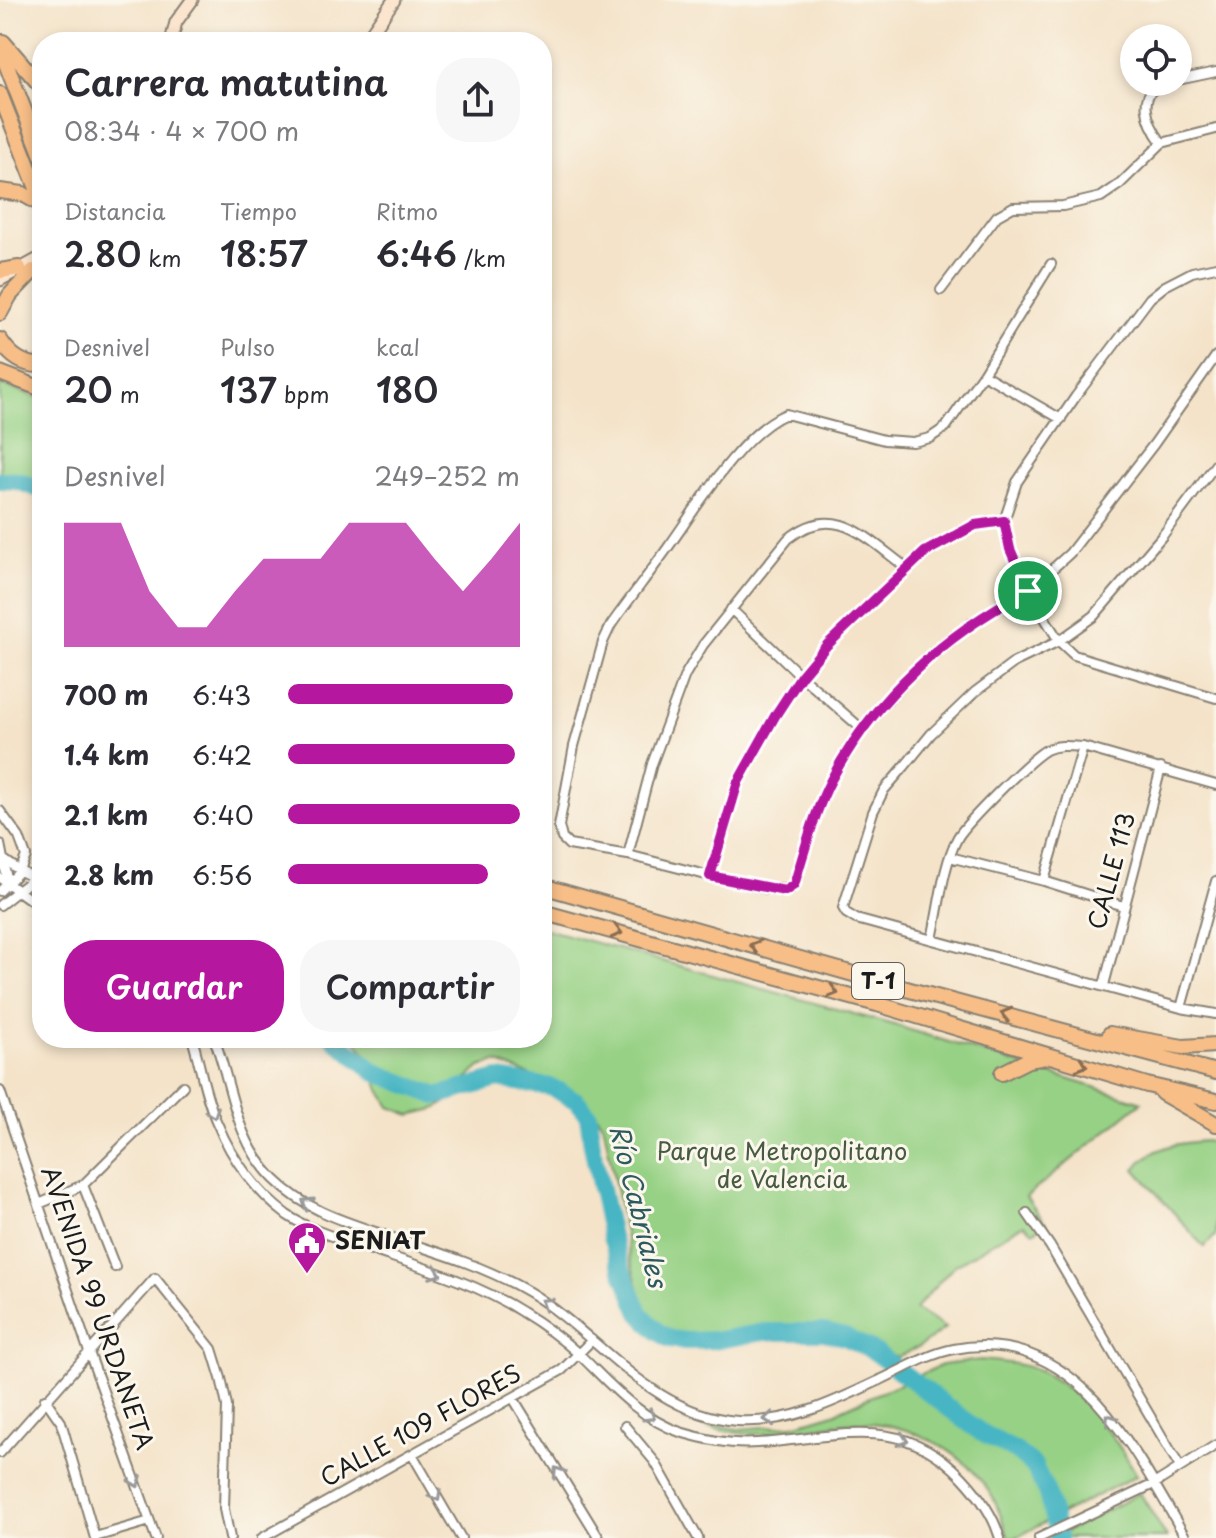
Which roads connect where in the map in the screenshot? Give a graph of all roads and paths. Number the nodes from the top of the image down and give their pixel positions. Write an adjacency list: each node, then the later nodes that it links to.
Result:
1 (192, 0): 3 (street)
2 (394, 0): 4 (street)
3 (174, 32)
4 (372, 32)
5 (0, 38): 8 (highway)
6 (0, 48): 13 (highway)
7 (1216, 72): 9 (street)
8 (32, 75)
9 (1192, 77)
10 (0, 94): 15 (highway)
11 (1148, 96): 14 (street)
12 (1216, 129): 14 (street)
13 (32, 130)
14 (1162, 143): 23 (street)
15 (32, 177)
16 (0, 191): 17 (highway)
17 (32, 198)
18 (1051, 264): 30 (street)
19 (30, 267): 21 (highway); 22 (street); 24 (street); 25 (highway)
20 (1216, 267): 32 (street)
21 (0, 271)
22 (0, 280)
23 (941, 290)
24 (0, 295)
25 (0, 313)
26 (0, 340): 28 (highway)
27 (1216, 356): 36 (street)
28 (32, 364)
29 (0, 373): 31 (highway)
30 (983, 374): 32 (street); 47 (street)
31 (32, 385)
32 (1061, 419): 34 (street)
33 (1214, 470): 38 (street)
34 (1004, 521): 35 (street); 36 (street)
35 (907, 568): 37 (street); 39 (street)
36 (1028, 591): 38 (street); 41 (street)
37 (731, 609): 39 (street); 47 (street)
38 (1059, 641): 40 (street); 64 (street)
39 (801, 676): 41 (street); 51 (street)
40 (1216, 698)
41 (862, 729): 51 (street)
42 (1083, 747): 43 (street); 48 (street); 54 (street)
43 (1161, 768): 44 (street); 62 (street, CALLE 113)
44 (1216, 785)
45 (0, 811): 50 (street)
46 (0, 844): 49 (street)
47 (628, 855): 51 (street)
48 (950, 857): 54 (street); 64 (street)
49 (2, 859): 50 (street); 53 (street)
50 (20, 871): 52 (street); 53 (street)
51 (710, 876)
52 (32, 877)
53 (4, 881): 58 (street); 59 (street)
54 (1044, 881): 62 (street)
55 (1216, 881): 66 (street)
56 (32, 884): 59 (street)
57 (552, 889): 68 (highway, T-1, one-way to 57)
58 (0, 891)
59 (19, 892): 60 (street); 61 (street)
60 (32, 901)
61 (0, 905)
62 (1123, 906): 65 (street, CALLE 113)
63 (552, 915): 69 (highway, T-1, one-way to 69)
64 (932, 939): 65 (street)
65 (1104, 985): 66 (street)
66 (1181, 1008): 67 (street)
67 (1216, 1014)
68 (1048, 1025): 70 (highway); 74 (highway, T-1)
69 (998, 1040): 73 (highway, T-1); 73 (highway)
70 (1216, 1045)
71 (195, 1048): 86 (street, one-way to 86)
72 (217, 1048): 84 (street, one-way to 72)
73 (1051, 1056): 75 (highway, T-1, one-way to 75)
74 (1216, 1072)
75 (1147, 1085): 78 (highway, T-1); 79 (highway)
76 (183, 1086): 80 (street)
77 (0, 1091): 81 (street, AVENIDA 99 URDANETA)
78 (1216, 1101)
79 (1216, 1124)
80 (83, 1185): 81 (street); 83 (street)
81 (39, 1204): 85 (street, AVENIDA 99 URDANETA)
82 (1027, 1213): 93 (street)
83 (115, 1267)
84 (592, 1340): 86 (street, CALLE 109 FLORES); 94 (street, one-way to 84)
85 (89, 1349): 88 (street); 95 (street, AVENIDA 99 URDANETA, one-way to 95); 98 (street)
86 (578, 1353): 87 (street, CALLE 109 FLORES); 103 (street, one-way to 103)
87 (513, 1398): 92 (street, CALLE 109 FLORES); 101 (street, one-way to 87)
88 (45, 1399): 91 (street); 96 (street)
89 (625, 1426): 102 (street)
90 (1216, 1445): 93 (street)
91 (0, 1453)
92 (412, 1454): 99 (street, CALLE 109 FLORES); 100 (street, one-way to 100)
93 (1180, 1467): 94 (street)
94 (1154, 1484): 104 (street); 105 (street)
95 (150, 1521): 96 (street); 97 (street, AVENIDA 99 URDANETA)
96 (95, 1538)
97 (156, 1538)
98 (230, 1538)
99 (262, 1538)
100 (461, 1538)
101 (599, 1538)
102 (698, 1538)
103 (1000, 1538)
104 (1039, 1538)
105 (1186, 1538)

